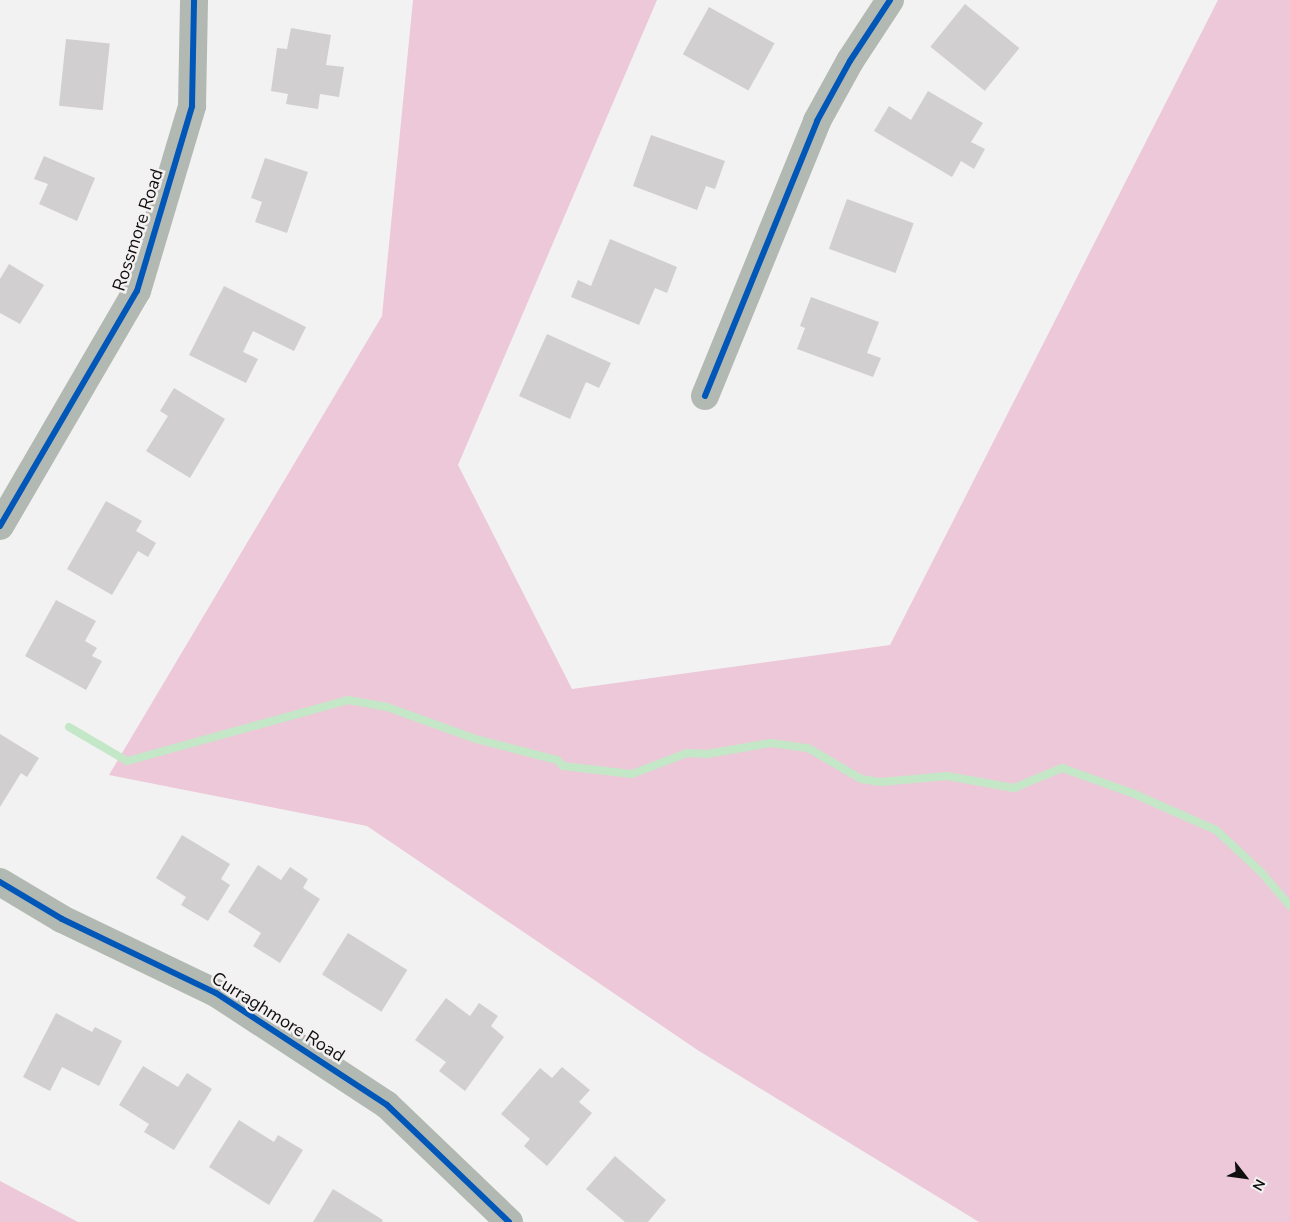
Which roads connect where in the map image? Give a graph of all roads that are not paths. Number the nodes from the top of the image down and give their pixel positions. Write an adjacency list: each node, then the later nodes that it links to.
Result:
1 (194, 0): 4 (street, Rossmore Road)
2 (890, 0): 3 (street)
3 (705, 396)
4 (0, 526)
5 (0, 882): 6 (street, Curraghmore Road)
6 (509, 1222)

